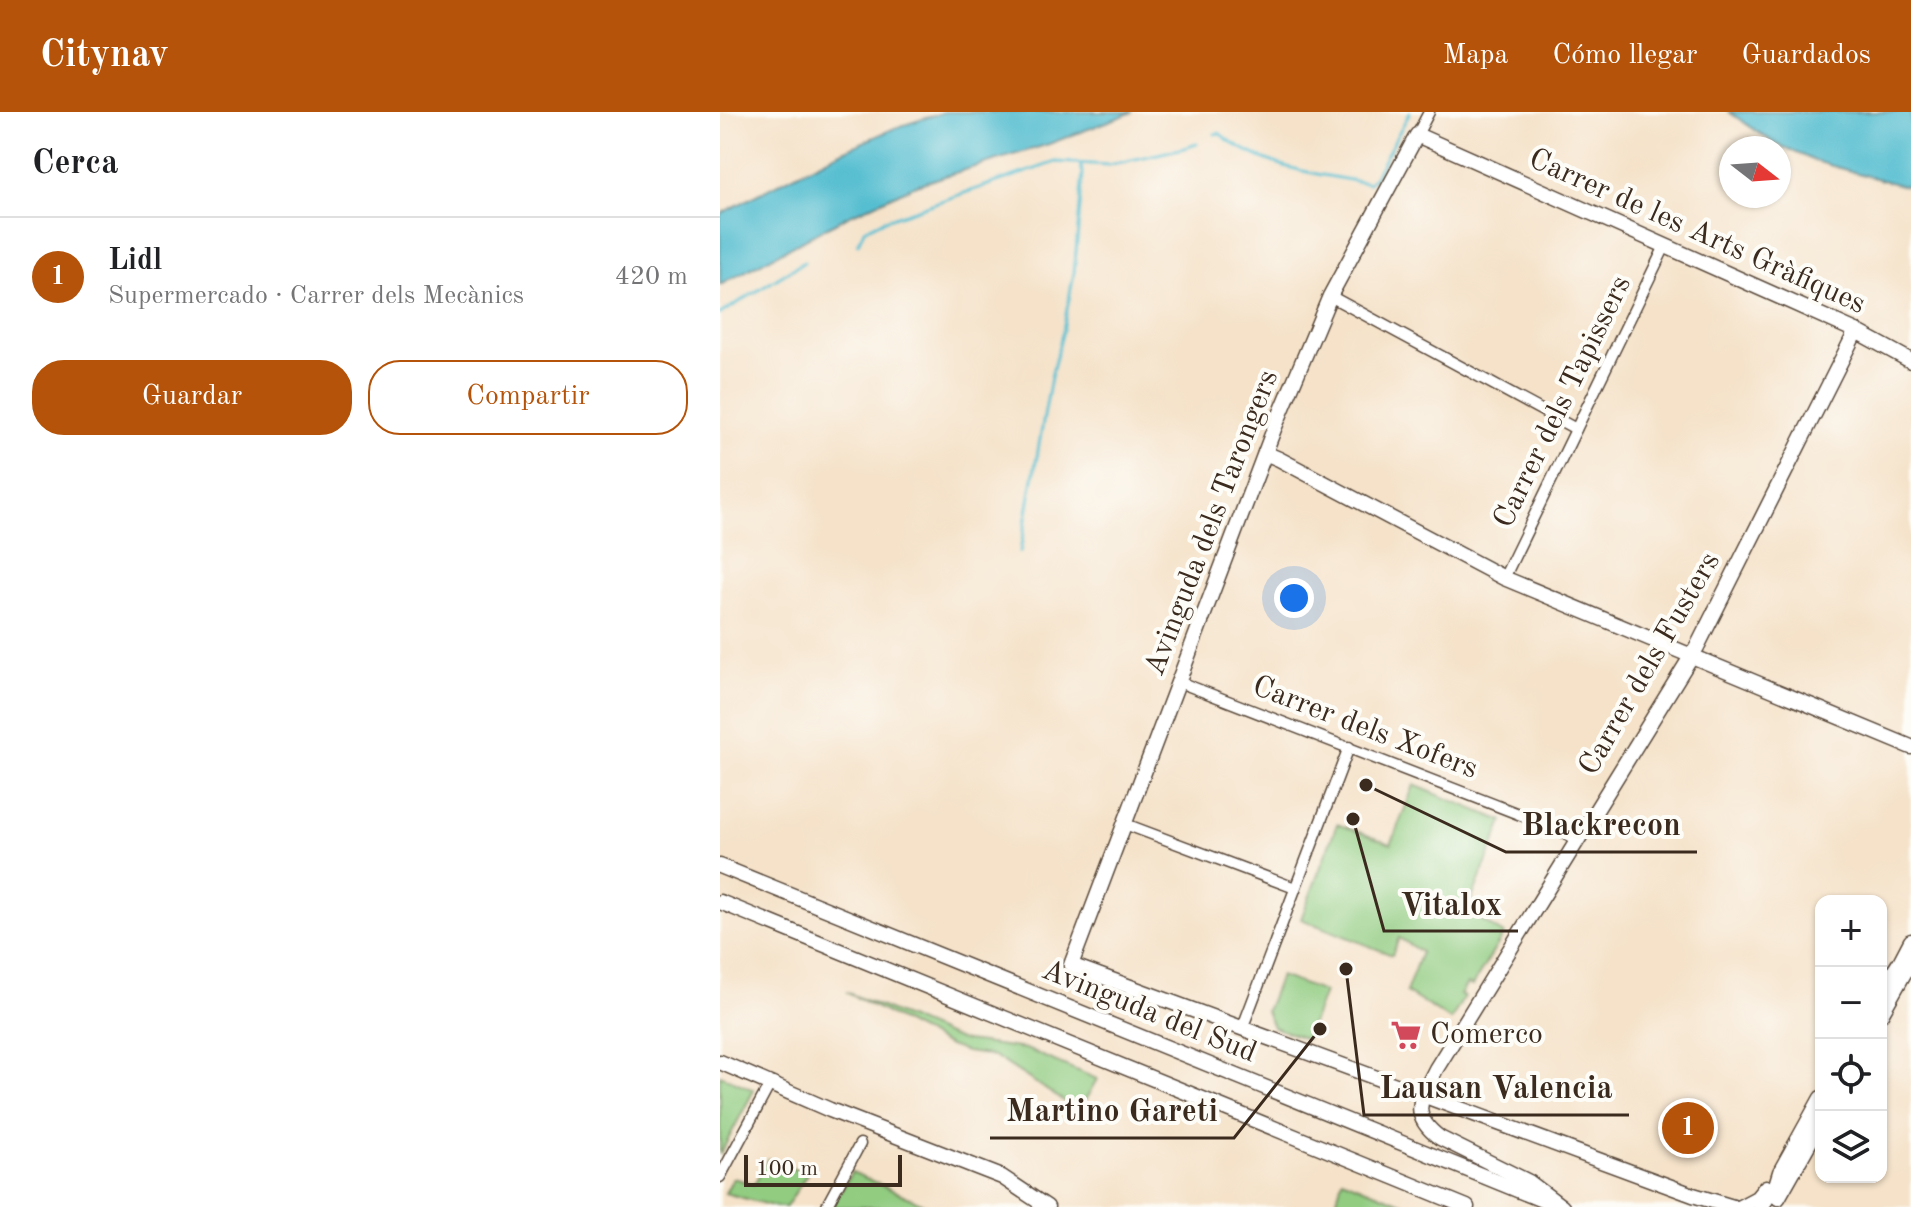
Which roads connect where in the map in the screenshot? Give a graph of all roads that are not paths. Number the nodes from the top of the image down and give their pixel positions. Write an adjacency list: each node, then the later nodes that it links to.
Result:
1 (1429, 112): 2 (street, Avinguda dels Tarongers)
2 (1417, 135): 3 (street, Carrer de les Arts Gràfiques); 4 (street, Avinguda dels Tarongers)
3 (1665, 246): 5 (street, Carrer de les Arts Gràfiques); 7 (street, Carrer dels Tapissers)
4 (1330, 296): 7 (street); 8 (street, Avinguda dels Tarongers)
5 (1856, 331): 6 (street, Carrer de les Arts Gràfiques); 10 (street, Carrer dels Fusters)
6 (1911, 361)
7 (1576, 429): 9 (street, Carrer dels Tapissers)
8 (1265, 453): 9 (street); 11 (street, Avinguda dels Tarongers)
9 (1504, 578): 10 (street)
10 (1692, 656): 13 (street); 15 (street, Carrer dels Fusters)
11 (1179, 682): 12 (street, Carrer dels Xofers); 14 (street, Avinguda dels Tarongers)
12 (1349, 747): 15 (street, Carrer dels Xofers); 17 (street)
13 (1911, 747)
14 (1125, 824): 17 (street); 23 (street, Avinguda dels Tarongers)
15 (1577, 840): 26 (street, Carrer dels Fusters)
16 (720, 866): 37 (street, Avinguda del Sud)
17 (1295, 888): 23 (street)
18 (720, 902): 36 (street, Avinguda del Sud)
19 (1911, 941): 21 (street)
20 (1911, 961): 22 (street)
21 (1887, 982)
22 (1887, 1003)
23 (1242, 1029): 26 (street)
24 (720, 1062): 25 (street)
25 (770, 1084): 33 (street); 35 (street)
26 (1422, 1096): 27 (street); 29 (street)
27 (1437, 1101): 29 (street); 38 (street)
28 (1815, 1109): 32 (street)
29 (1426, 1126): 37 (street)
30 (1815, 1133): 41 (street)
31 (860, 1144): 34 (street)
32 (1780, 1172): 39 (street); 40 (street)
33 (720, 1177)
34 (826, 1207)
35 (1047, 1207)
36 (1467, 1207)
37 (1561, 1207)
38 (1733, 1207)
39 (1740, 1207)
40 (1761, 1207)
41 (1773, 1207)

